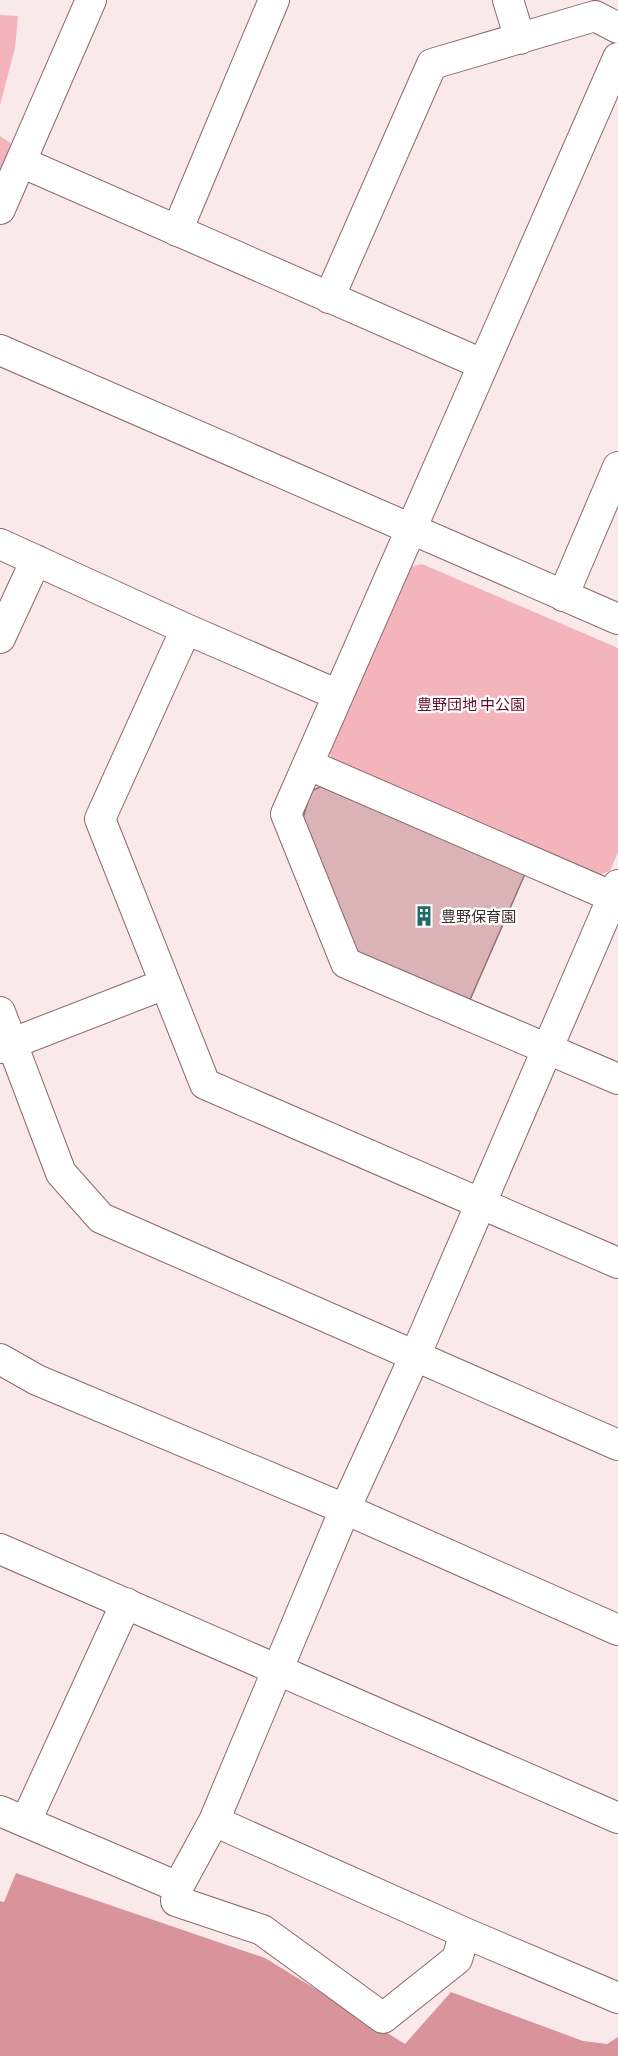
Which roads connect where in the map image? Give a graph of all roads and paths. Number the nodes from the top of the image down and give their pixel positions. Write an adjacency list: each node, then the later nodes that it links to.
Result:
1 (91, 0): 7 (street)
2 (274, 0): 9 (street)
3 (508, 0): 5 (street)
4 (618, 28): 5 (street)
5 (520, 39): 10 (street)
6 (618, 58): 12 (street)
7 (21, 162): 8 (street); 9 (street)
8 (0, 209)
9 (177, 231): 10 (street)
10 (329, 298): 12 (street)
11 (0, 350): 14 (street)
12 (482, 364): 14 (street)
13 (618, 467): 17 (street)
14 (410, 530): 17 (street); 21 (street)
15 (0, 544): 16 (street)
16 (36, 560): 19 (street); 20 (street)
17 (562, 596): 18 (street)
18 (618, 619)
19 (186, 629): 21 (street); 24 (street)
20 (0, 638)
21 (338, 695): 22 (street)
22 (309, 765): 23 (street); 27 (street)
23 (616, 894): 27 (street)
24 (165, 984): 26 (street); 29 (street)
25 (0, 1012): 26 (street)
26 (6, 1046): 31 (street)
27 (548, 1049): 28 (street); 29 (street)
28 (618, 1079)
29 (481, 1204): 30 (street); 31 (street)
30 (618, 1263)
31 (415, 1356): 33 (street); 34 (street)
32 (0, 1359): 34 (street)
33 (618, 1445)
34 (345, 1509): 37 (street); 38 (street)
35 (0, 1549): 36 (street)
36 (126, 1604): 38 (street); 39 (street)
37 (618, 1630)
38 (278, 1669): 40 (street); 41 (street)
39 (13, 1816): 42 (street)
40 (618, 1818)
41 (214, 1821): 42 (street); 43 (street)
42 (178, 1887): 43 (street)
43 (465, 1933): 44 (street)
44 (617, 1993)

